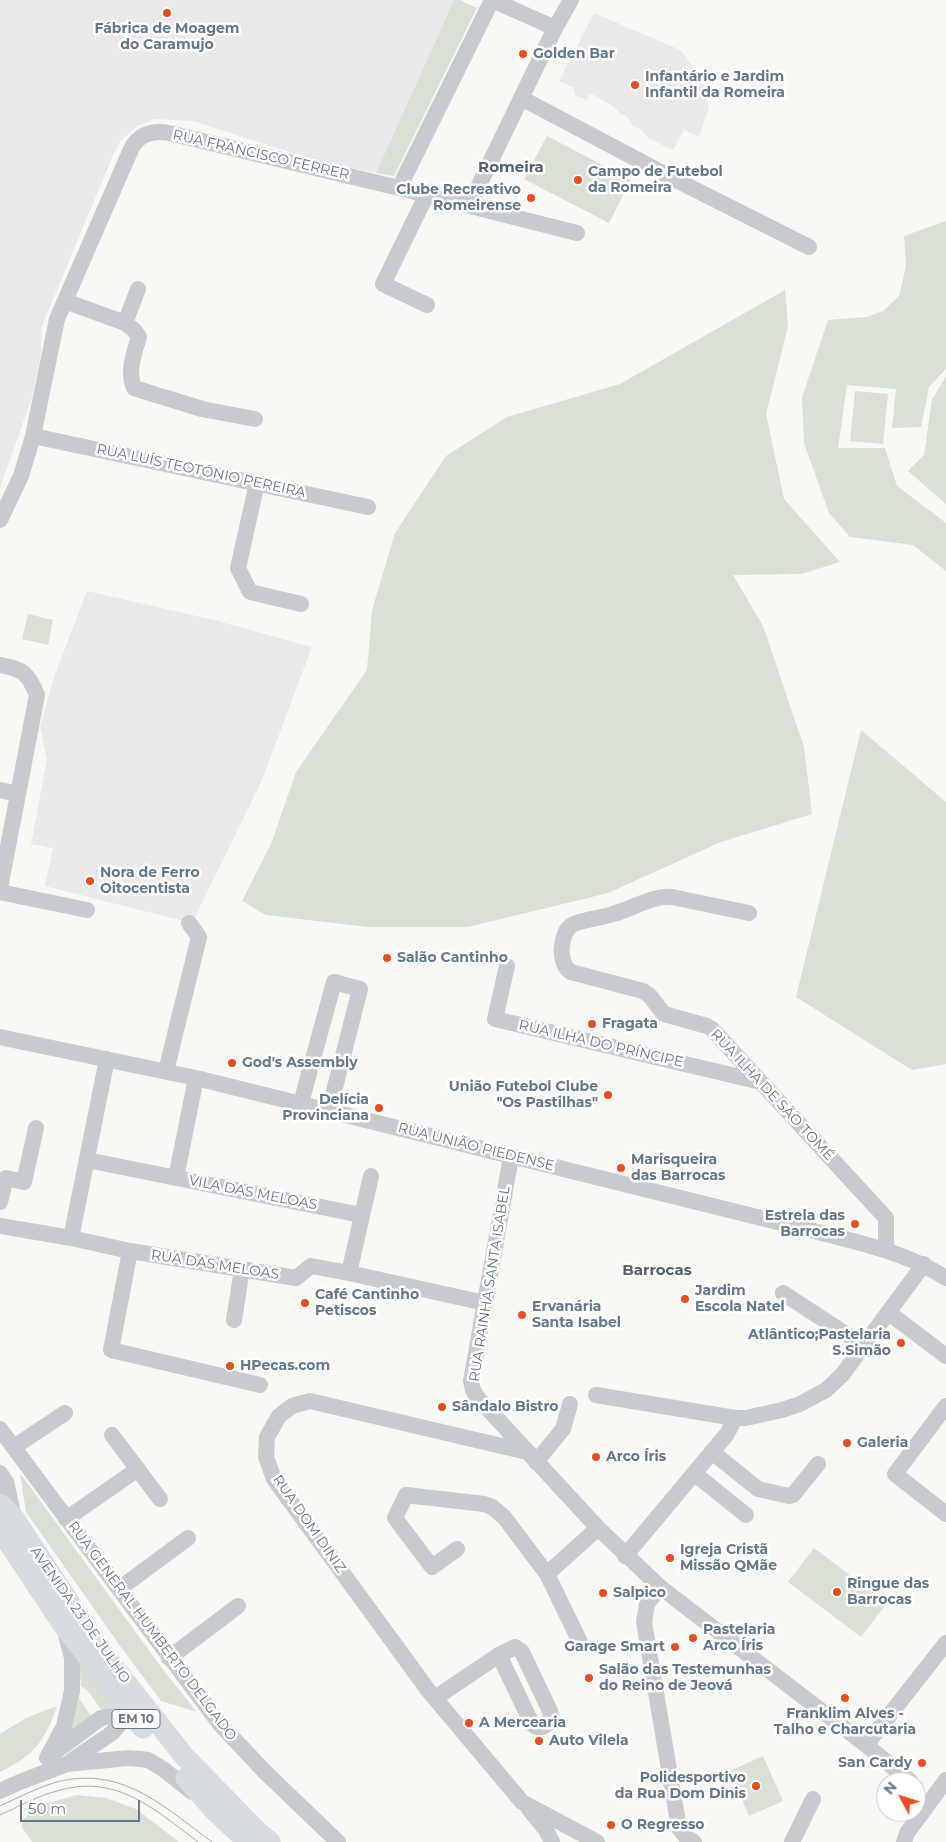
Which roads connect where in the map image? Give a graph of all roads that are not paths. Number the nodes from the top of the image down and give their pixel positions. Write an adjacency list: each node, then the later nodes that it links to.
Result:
1 (492, 0): 3 (street); 5 (street)
2 (571, 0): 3 (street)
3 (555, 28): 4 (street)
4 (521, 98): 7 (street); 9 (street)
5 (399, 188): 6 (street, RUA FRANCISCO FERRER); 11 (street, RUA FRANCISCO FERRER)
6 (426, 196): 7 (street, RUA FRANCISCO FERRER); 12 (street)
7 (469, 206): 8 (street, RUA FRANCISCO FERRER)
8 (577, 233)
9 (809, 247)
10 (138, 289): 13 (street)
11 (65, 301): 13 (street); 15 (street, RUA FRANCISCO FERRER)
12 (427, 305)
13 (125, 323): 14 (street)
14 (256, 420)
15 (33, 436): 16 (street, RUA LUÍS TEOTÓNIO PEREIRA); 18 (street, RUA FRANCISCO FERRER)
16 (257, 483): 17 (street, RUA LUÍS TEOTÓNIO PEREIRA); 19 (street)
17 (368, 507)
18 (0, 520)
19 (301, 604)
20 (0, 665): 22 (street)
21 (0, 790): 22 (street)
22 (18, 794): 23 (street)
23 (0, 888)
24 (0, 892): 25 (street)
25 (87, 910)
26 (749, 913): 33 (street, RUA ILHA DE SÃO TOMÉ)
27 (188, 923): 31 (street)
28 (507, 966): 33 (street, RUA ILHA DO PRÍNCIPE)
29 (0, 1037): 30 (street, RUA UNIÃO PIEDENSE)
30 (107, 1059): 31 (street, RUA UNIÃO PIEDENSE); 38 (street)
31 (166, 1071): 32 (street, RUA UNIÃO PIEDENSE)
32 (196, 1078): 34 (street, RUA UNIÃO PIEDENSE); 40 (street)
33 (761, 1082): 45 (street, RUA ILHA DE SÃO TOMÉ)
34 (301, 1103): 35 (street, RUA UNIÃO PIEDENSE); 35 (street)
35 (329, 1111): 37 (street, RUA UNIÃO PIEDENSE)
36 (36, 1128): 41 (street)
37 (511, 1157): 45 (street, RUA UNIÃO PIEDENSE); 52 (street, RUA RAINHA SANTA ISABEL)
38 (87, 1160): 40 (street, VILA DAS MELOAS); 44 (street)
39 (370, 1176): 42 (street)
40 (176, 1178): 42 (street, VILA DAS MELOAS)
41 (0, 1202)
42 (361, 1215): 49 (street)
43 (0, 1226): 44 (street, RUA DAS MELOAS)
44 (71, 1238): 46 (street, RUA DAS MELOAS)
45 (886, 1250): 47 (street, RUA UNIÃO PIEDENSE)
46 (130, 1251): 48 (street, RUA DAS MELOAS); 57 (street)
47 (924, 1264): 50 (street, RUA UNIÃO PIEDENSE); 53 (street)
48 (242, 1269): 49 (street, RUA DAS MELOAS); 54 (street)
49 (348, 1273): 52 (street, RUA DAS MELOAS)
50 (946, 1278)
51 (783, 1293): 55 (street)
52 (485, 1303): 67 (street, RUA RAINHA SANTA ISABEL)
53 (889, 1313): 55 (street); 56 (street)
54 (234, 1320)
55 (864, 1346): 62 (street)
56 (946, 1356)
57 (260, 1385)
58 (596, 1396): 62 (street)
59 (570, 1404): 67 (street)
60 (946, 1406): 73 (street)
61 (64, 1413): 65 (street)
62 (735, 1418): 66 (street)
63 (0, 1429): 65 (street, RUA GENERAL HUMBERTO DELGADO)
64 (112, 1435): 69 (street)
65 (14, 1447): 76 (street, RUA GENERAL HUMBERTO DELGADO)
66 (712, 1452): 68 (street); 71 (street)
67 (531, 1457): 77 (street, RUA RAINHA SANTA ISABEL); 90 (street, RUA DOM DINIZ)
68 (818, 1464)
69 (138, 1469): 72 (street); 76 (street)
70 (0, 1473): 75 (street, AVENIDA 23 DE JULHO)
71 (694, 1474): 74 (street); 80 (street)
72 (160, 1499)
73 (946, 1514)
74 (746, 1515)
75 (5, 1517): 85 (main road, AVENIDA 23 DE JULHO / EM 10); 91 (main road, AVENIDA 23 DE JULHO / EM 10)
76 (66, 1519): 83 (street, RUA GENERAL HUMBERTO DELGADO)
77 (598, 1528): 80 (street, RUA RAINHA SANTA ISABEL); 81 (street)
78 (188, 1538): 83 (street)
79 (456, 1549): 81 (street)
80 (625, 1556): 82 (street, RUA RAINHA SANTA ISABEL)
81 (547, 1574): 87 (street)
82 (660, 1587): 92 (street, RUA RAINHA SANTA ISABEL); 109 (street)
83 (120, 1590): 89 (street, RUA GENERAL HUMBERTO DELGADO)
84 (238, 1606): 89 (street)
85 (63, 1625): 91 (main road, AVENIDA 23 DE JULHO / EM 10); 93 (street)
86 (946, 1643): 92 (street)
87 (581, 1644)
88 (499, 1655): 90 (street)
89 (169, 1658): 106 (street, RUA GENERAL HUMBERTO DELGADO)
90 (435, 1698): 102 (street, RUA DOM DINIZ)
91 (136, 1707): 93 (street); 94 (street); 103 (main road, AVENIDA 23 DE JULHO / EM 10); 105 (main road, AVENIDA 23 DE JULHO / EM 10)
92 (866, 1745): 95 (street, RUA RAINHA SANTA ISABEL)
93 (47, 1758): 97 (street)
94 (67, 1764): 97 (street); 103 (street)
95 (899, 1772)
96 (946, 1780): 101 (street)
97 (20, 1782): 98 (street)
98 (0, 1791)
99 (926, 1794): 101 (street)
100 (813, 1798): 110 (street)
101 (931, 1798): 111 (street)
102 (522, 1802): 107 (street, RUA DOM DINIZ); 108 (street, RUA DOM DINIZ)
103 (214, 1810): 104 (main road, AVENIDA 23 DE JULHO / EM 10)
104 (248, 1842)
105 (270, 1842)
106 (338, 1842)
107 (552, 1842)
108 (597, 1842)
109 (694, 1842)
110 (792, 1842)
111 (904, 1842)

